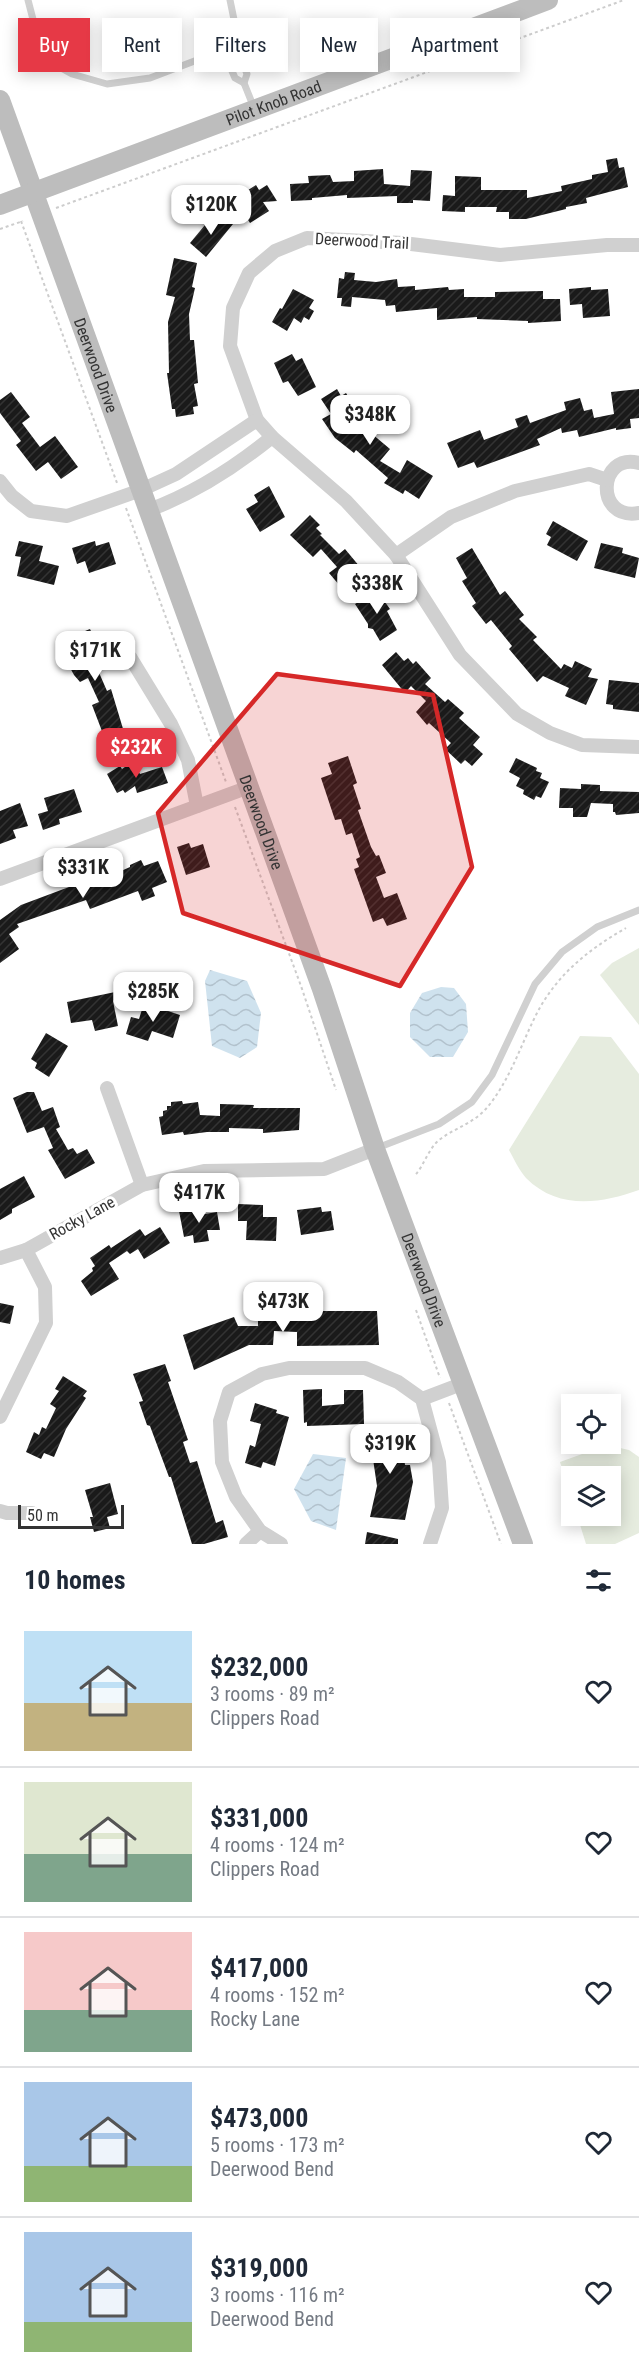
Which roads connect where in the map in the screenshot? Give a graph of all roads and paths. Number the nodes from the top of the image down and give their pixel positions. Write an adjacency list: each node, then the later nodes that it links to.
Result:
1 (28, 0): 6 (lane)
2 (230, 0): 5 (lane)
3 (548, 0): 11 (street, Pilot Knob Road)
4 (624, 0): 14 (path)
5 (234, 18)
6 (194, 61)
7 (232, 72): 9 (lane)
8 (246, 72): 9 (lane)
9 (244, 83): 11 (lane)
10 (0, 100): 12 (street, Deerwood Drive)
11 (255, 110): 12 (street, Pilot Knob Road)
12 (34, 192): 13 (street, Pilot Knob Road); 14 (street, Deerwood Drive)
13 (0, 204)
14 (42, 214): 15 (path); 23 (street, Deerwood Drive)
15 (21, 221): 16 (path); 24 (path)
16 (0, 229)
17 (639, 245): 18 (street, Deerwood Trail)
18 (257, 420): 19 (street, Deerwood Trail); 23 (street)
19 (272, 437): 25 (street); 27 (street, Deerwood Trail)
20 (639, 463): 21 (street)
21 (607, 480): 26 (street); 27 (street)
22 (0, 481): 24 (street)
23 (141, 490): 24 (street); 25 (street, Deerwood Drive)
24 (122, 497): 31 (path)
25 (149, 510): 30 (street, Deerwood Drive)
26 (639, 513)
27 (396, 555): 29 (street, Deerwood Trail)
28 (130, 657): 32 (street)
29 (639, 747)
30 (249, 787): 31 (street); 38 (street, Deerwood Drive)
31 (230, 794): 32 (street); 37 (path)
32 (197, 806): 33 (street)
33 (0, 879)
34 (639, 910): 38 (lane)
35 (633, 925): 39 (path)
36 (107, 1088): 40 (street)
37 (339, 1099)
38 (375, 1149): 40 (street, Rocky Lane); 44 (street, Deerwood Drive)
39 (416, 1174)
40 (142, 1185): 41 (street, Rocky Lane)
41 (26, 1250): 42 (street, Rocky Lane); 47 (street)
42 (0, 1258)
43 (413, 1302): 45 (path)
44 (464, 1383): 45 (street); 55 (street, Deerwood Drive)
45 (445, 1391): 46 (street); 54 (path)
46 (422, 1399): 50 (street); 53 (street)
47 (0, 1417)
48 (0, 1511): 49 (street)
49 (32, 1514)
50 (260, 1530): 51 (street); 52 (street)
51 (246, 1544)
52 (281, 1544)
53 (430, 1544)
54 (501, 1544)
55 (523, 1544)

